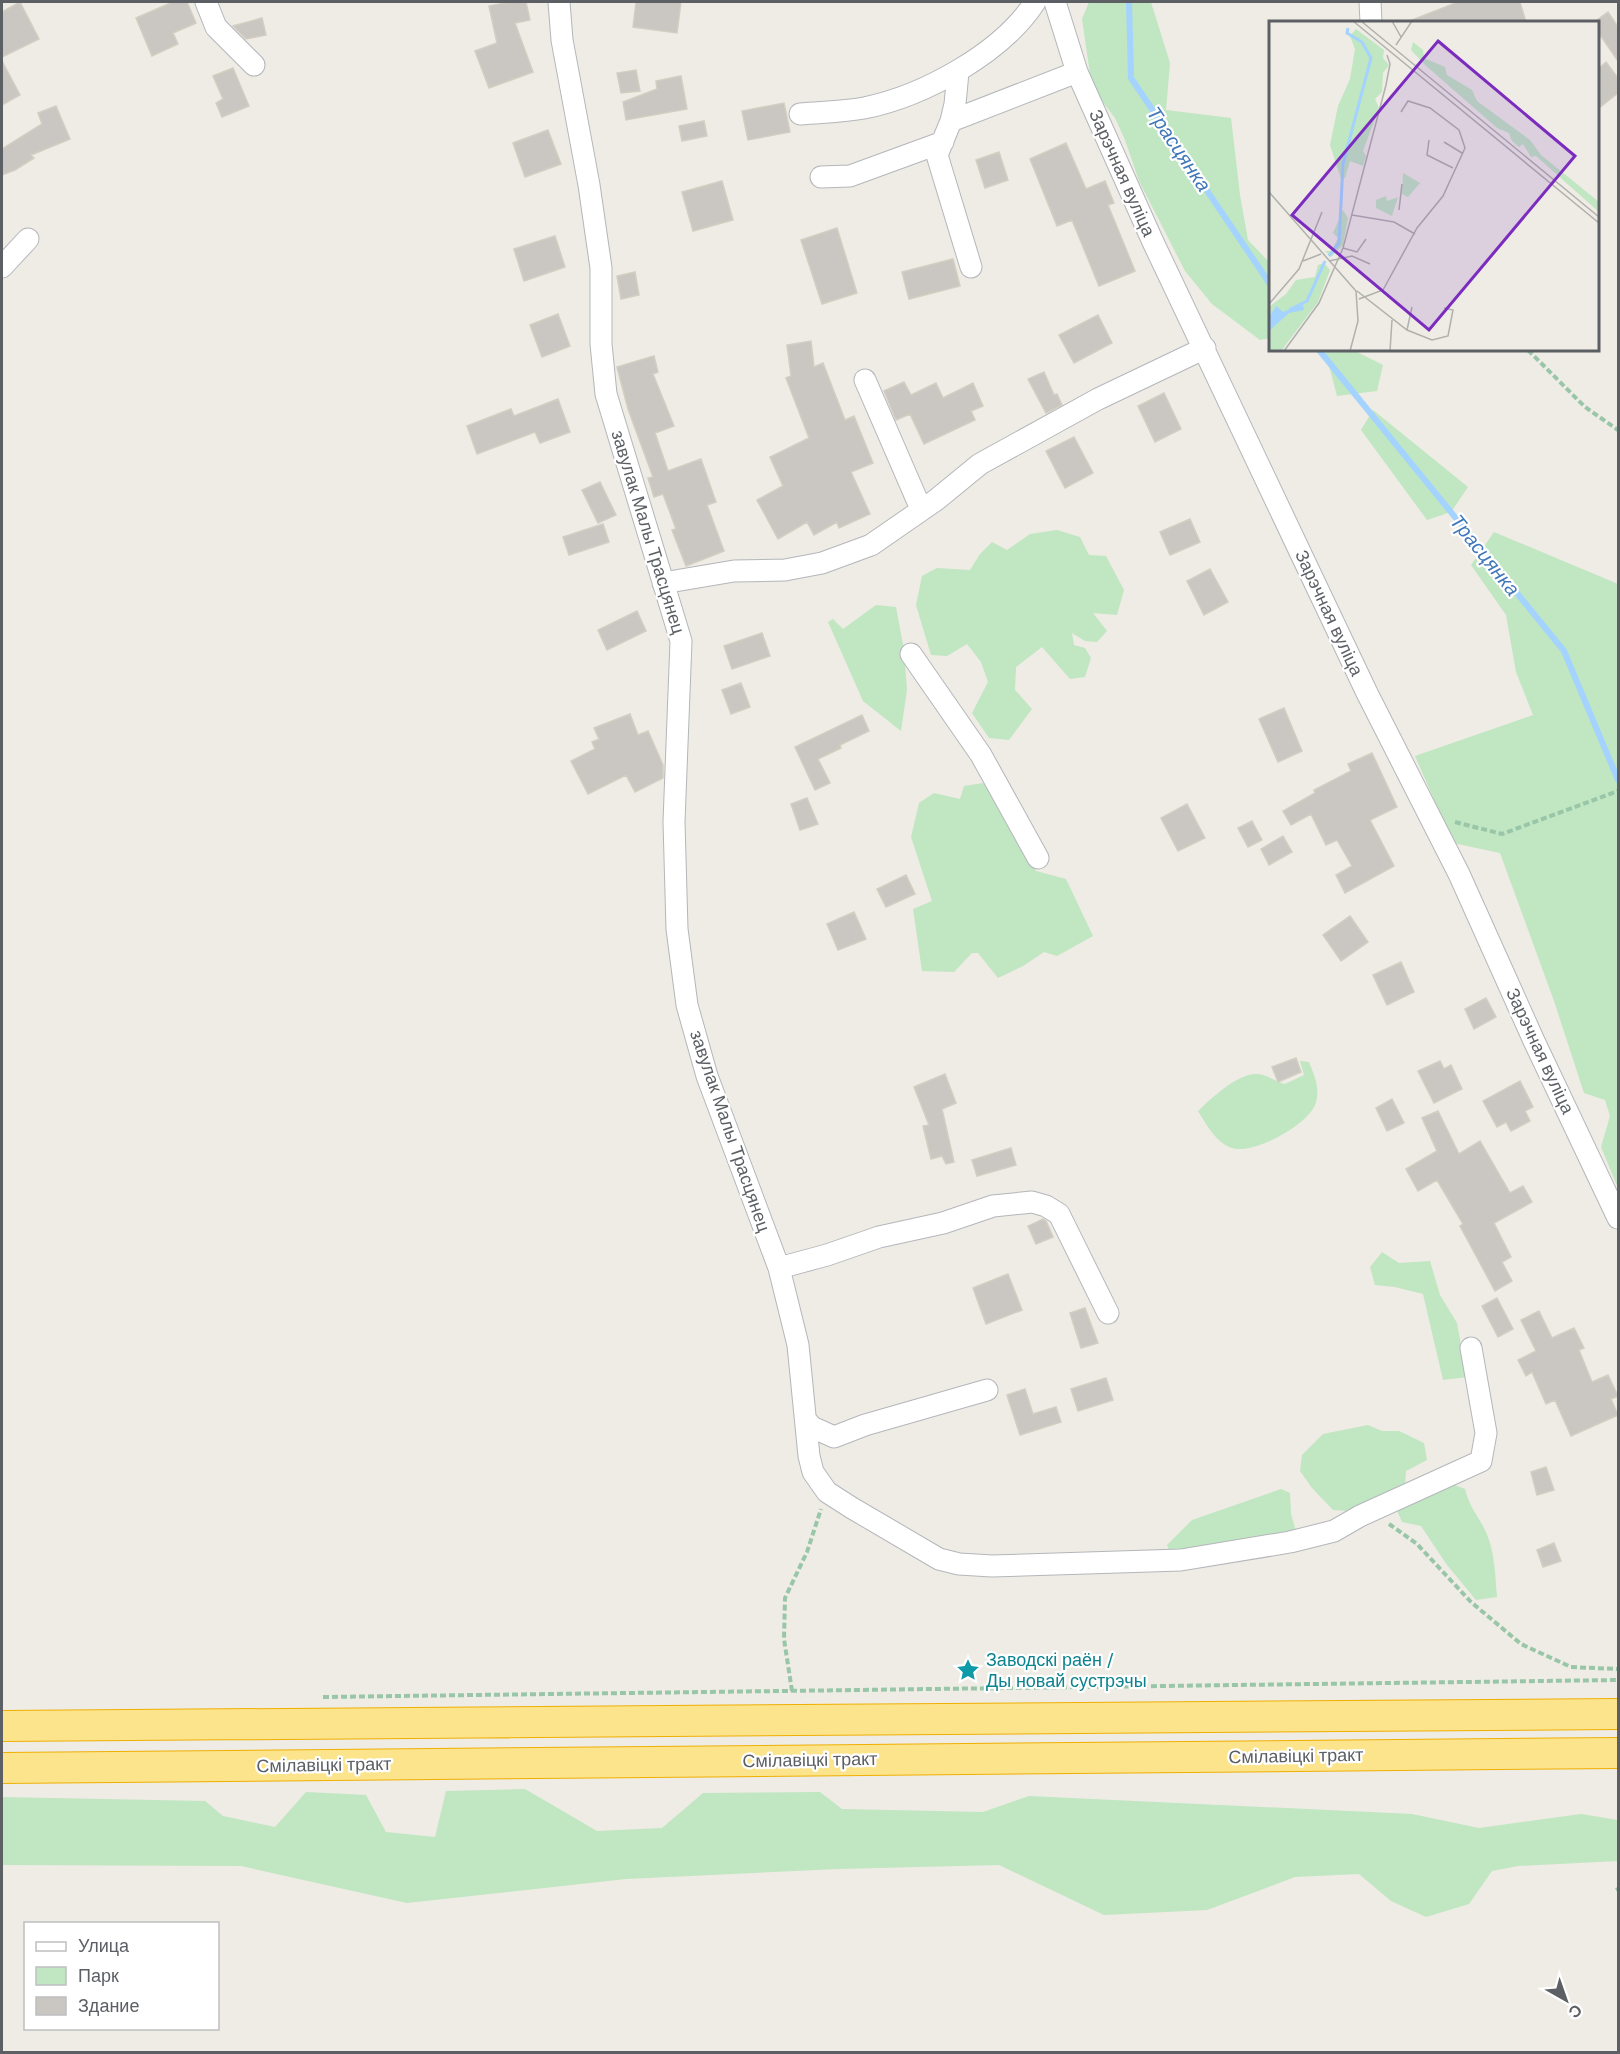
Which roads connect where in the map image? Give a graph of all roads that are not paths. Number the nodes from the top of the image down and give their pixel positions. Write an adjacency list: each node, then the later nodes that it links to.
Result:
1 (206, 2): 7 (street)
2 (559, 2): 20 (street, завулак Малы Трасцянец)
3 (1035, 2): 8 (street)
4 (1055, 2): 9 (street, Зарэчная вуліца)
5 (1370, 2): 6 (street)
6 (1371, 21)
7 (254, 65)
8 (958, 72): 10 (street); 11 (street)
9 (1077, 72): 11 (street); 17 (street, Зарэчная вуліца)
10 (800, 114)
11 (951, 122): 12 (street)
12 (943, 142): 13 (street); 16 (street)
13 (821, 177)
14 (28, 239): 15 (street)
15 (2, 267)
16 (971, 267)
17 (1205, 348): 19 (street); 23 (street, Зарэчная вуліца)
18 (865, 380): 19 (street)
19 (921, 509): 20 (street)
20 (663, 583): 24 (street, завулак Малы Трасцянец)
21 (911, 654): 22 (street)
22 (1038, 858)
23 (1618, 1218)
24 (779, 1268): 25 (street); 28 (street, завулак Малы Трасцянец)
25 (1108, 1313)
26 (1471, 1348): 28 (street, завулак Малы Трасцянец)
27 (987, 1390): 28 (street)
28 (806, 1420)
29 (1618, 1714): 30 (highway)
30 (2, 1726)
31 (1618, 1753): 32 (highway, Смілавіцкі тракт)
32 (2, 1768)

